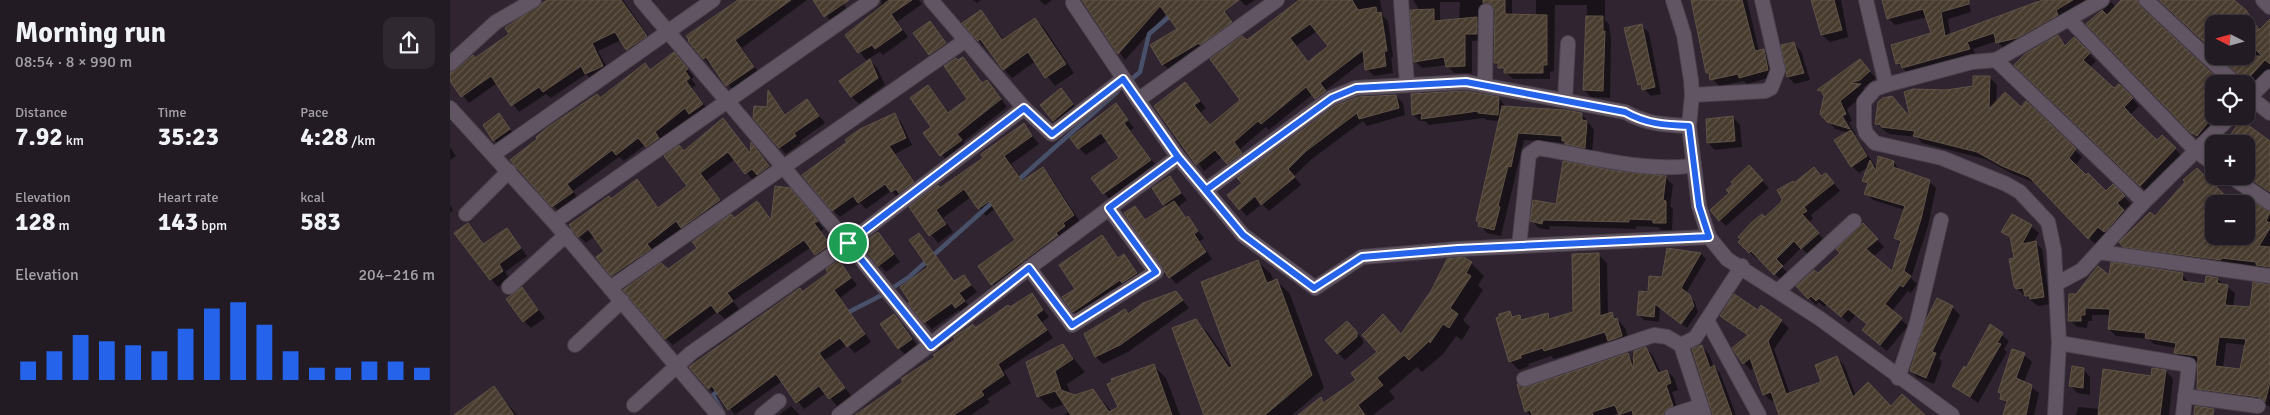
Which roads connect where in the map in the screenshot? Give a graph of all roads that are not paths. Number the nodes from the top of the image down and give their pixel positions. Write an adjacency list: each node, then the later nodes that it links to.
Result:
1 (534, 0): 22 (street)
2 (641, 0): 18 (street)
3 (714, 0): 18 (street)
4 (872, 0): 33 (street)
5 (931, 0): 19 (street)
6 (1277, 0): 31 (street)
7 (1401, 0): 26 (street)
8 (1673, 0): 30 (street)
9 (1762, 0): 30 (street)
10 (1866, 0): 28 (street)
11 (2102, 0): 17 (street)
12 (2146, 0): 23 (street)
13 (2263, 0): 15 (street)
14 (1073, 3): 25 (street)
15 (2270, 7)
16 (1486, 11): 27 (street)
17 (2070, 20): 21 (street); 40 (street)
18 (668, 33): 33 (street); 41 (street)
19 (966, 40): 36 (street); 45 (street)
20 (1568, 43): 32 (street)
21 (1996, 60): 28 (street); 49 (street)
22 (451, 61)
23 (2226, 75)
24 (2270, 77): 29 (street)
25 (1123, 79): 31 (street); 36 (street)
26 (1407, 84): 27 (street); 48 (street)
27 (1485, 84): 32 (street)
28 (1886, 85): 64 (street)
29 (2255, 91)
30 (1692, 95): 39 (street)
31 (1138, 100): 42 (street)
32 (1565, 100): 39 (street)
33 (728, 102): 45 (street); 55 (street)
34 (2255, 103): 37 (street)
35 (450, 108): 41 (street)
36 (1024, 108): 58 (street)
37 (2270, 113)
38 (2222, 125): 40 (street)
39 (1689, 126): 44 (street)
40 (2196, 151): 43 (street); 49 (street)
41 (494, 154): 46 (street)
42 (1178, 157): 48 (street); 51 (street)
43 (2205, 158)
44 (1694, 165): 57 (street); 59 (street)
45 (784, 169): 58 (street); 66 (street)
46 (509, 172): 52 (street); 55 (street)
47 (2243, 185): 50 (street)
48 (1206, 190): 59 (street)
49 (2144, 202): 60 (street)
50 (2270, 203)
51 (1109, 208): 62 (street); 62 (street)
52 (466, 214)
53 (1941, 220): 75 (street)
54 (1854, 221): 67 (street)
55 (554, 222): 56 (street)
56 (566, 236): 65 (street); 66 (street)
57 (1709, 237): 59 (street); 61 (street)
58 (848, 243): 73 (street); 74 (street)
59 (1519, 246)
60 (2099, 252): 63 (street); 64 (street)
61 (1742, 266): 67 (street); 69 (street)
62 (1029, 268): 73 (street)
63 (2270, 276)
64 (2056, 284): 70 (street)
65 (509, 287)
66 (610, 288): 68 (street)
67 (1778, 291): 75 (street)
68 (622, 301): 71 (street); 74 (street)
69 (1707, 320): 72 (street); 86 (street)
70 (2059, 343): 77 (street); 88 (street)
71 (575, 345)
72 (1681, 345): 76 (street); 81 (street)
73 (931, 346): 84 (street)
74 (677, 366): 79 (street); 82 (street)
75 (1898, 378): 87 (street)
76 (1524, 379)
77 (2185, 396): 80 (street); 89 (street)
78 (779, 401): 83 (street)
79 (634, 405)
80 (2258, 406)
81 (1702, 411): 85 (street)
82 (718, 415)
83 (762, 415)
84 (840, 415)
85 (1672, 415)
86 (1759, 415)
87 (1952, 415)
88 (2055, 415)
89 (2182, 415)

